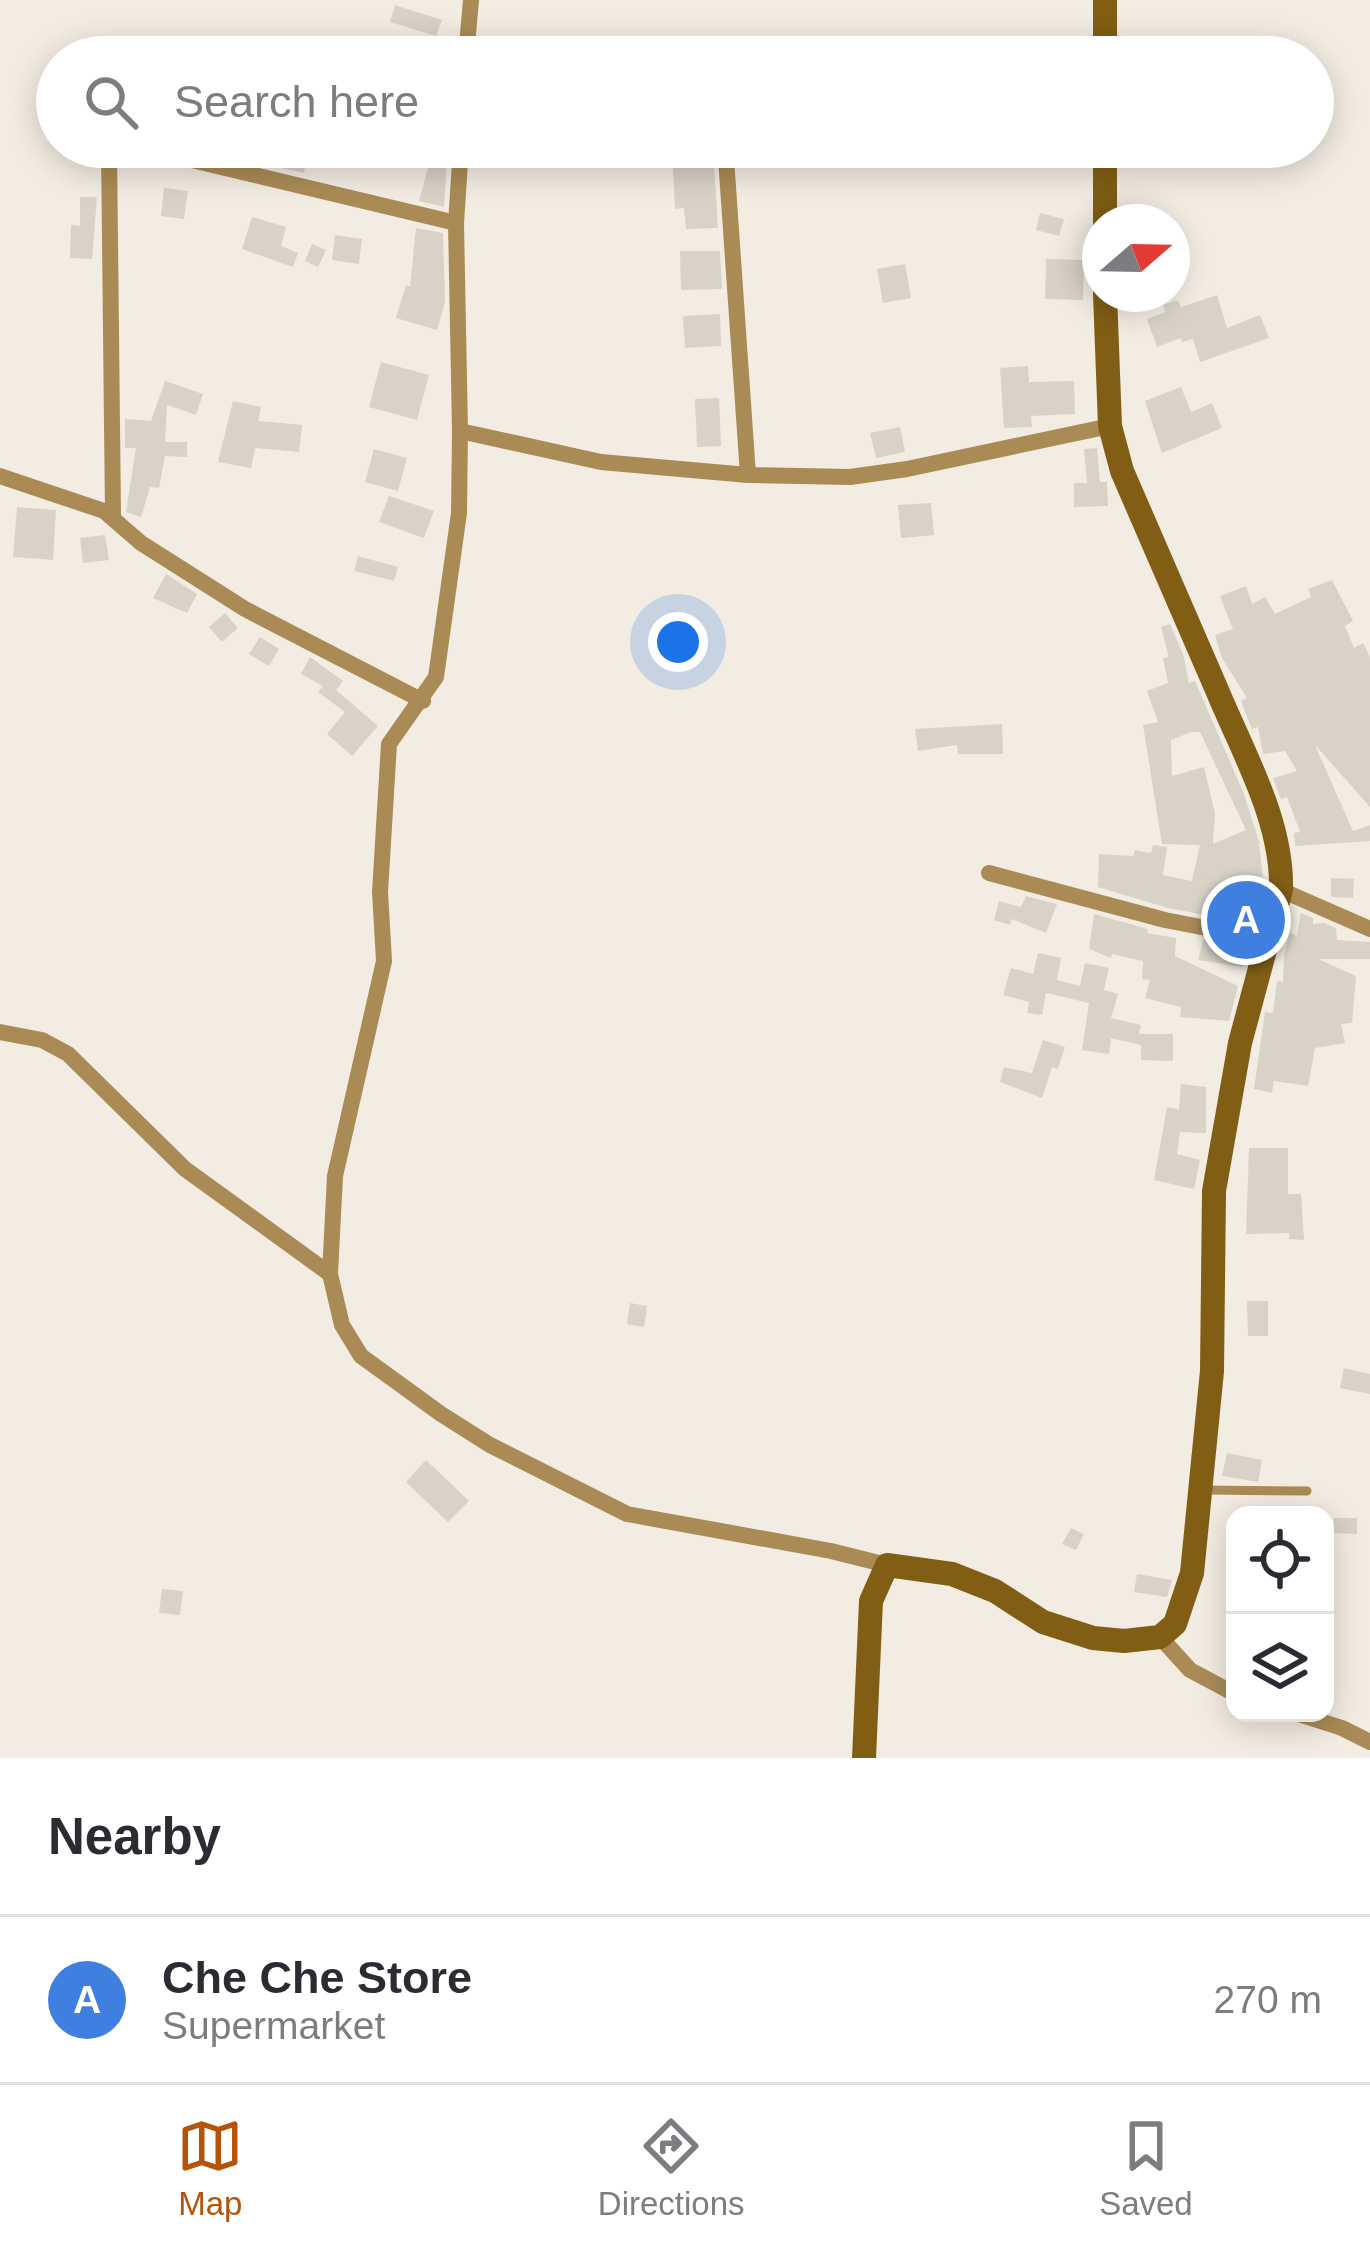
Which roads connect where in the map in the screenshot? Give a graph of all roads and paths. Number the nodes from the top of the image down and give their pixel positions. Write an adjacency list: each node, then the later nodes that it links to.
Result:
1 (471, 0): 3 (street)
2 (1105, 0): 4 (street)
3 (468, 36)
4 (1105, 36)
5 (109, 168): 17 (street)
6 (225, 168): 11 (street)
7 (459, 168): 11 (street)
8 (727, 168): 16 (street)
9 (1105, 168): 10 (street)
10 (1105, 204)
11 (456, 223): 14 (street)
12 (1106, 312): 13 (street)
13 (1110, 426): 16 (street); 20 (street)
14 (460, 431): 16 (street); 18 (street)
15 (0, 476): 17 (street)
16 (748, 476)
17 (112, 516): 18 (street)
18 (423, 701): 24 (street)
19 (989, 873): 22 (street)
20 (1281, 890): 21 (street); 22 (street)
21 (1370, 929)
22 (1268, 940): 25 (street)
23 (0, 1031): 24 (street)
24 (330, 1274): 27 (street)
25 (1200, 1490): 26 (lane); 28 (street)
26 (1307, 1491)
27 (886, 1565): 28 (street); 32 (street)
28 (1160, 1637): 29 (street)
29 (1226, 1689)
30 (1323, 1722): 31 (street)
31 (1370, 1742)
32 (864, 1758)

